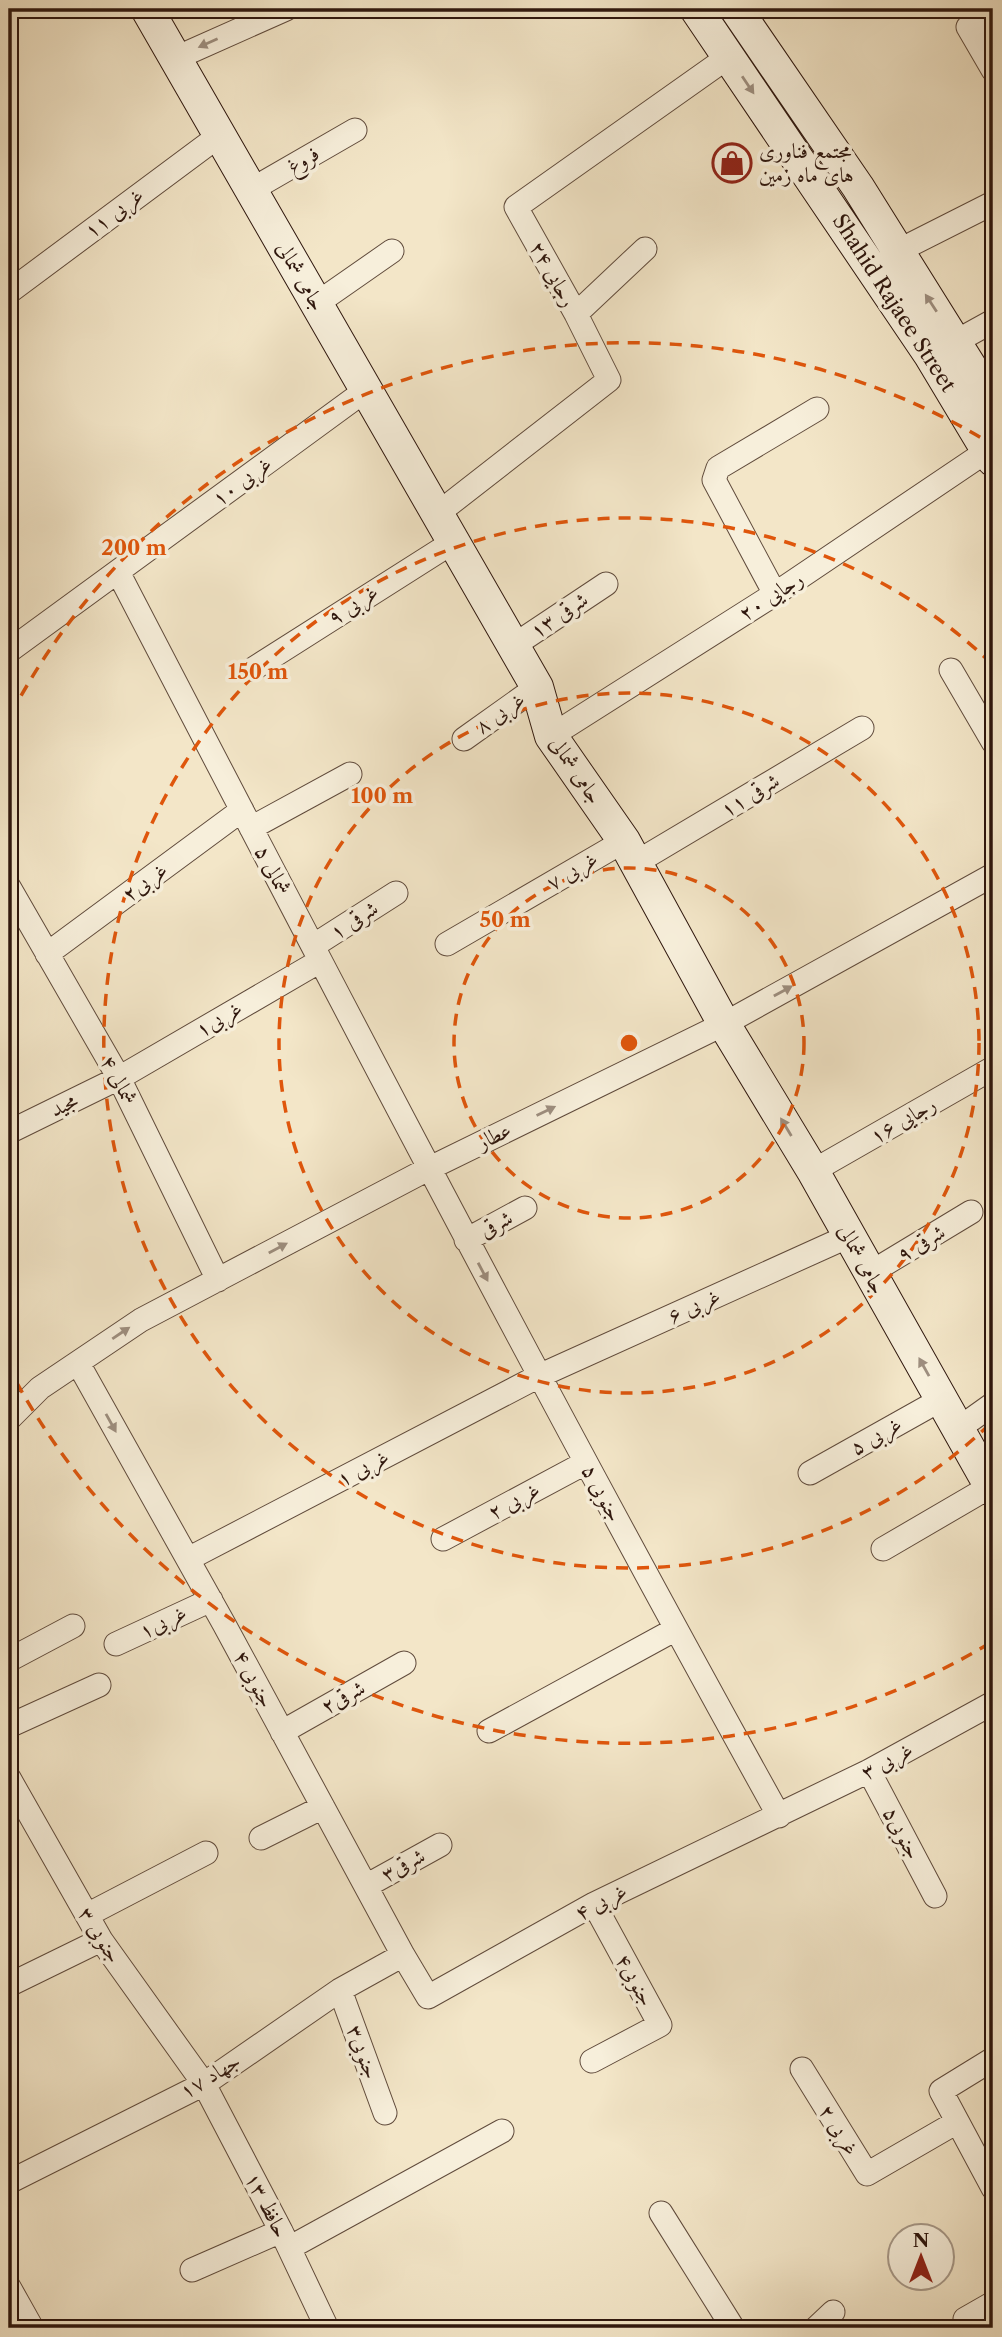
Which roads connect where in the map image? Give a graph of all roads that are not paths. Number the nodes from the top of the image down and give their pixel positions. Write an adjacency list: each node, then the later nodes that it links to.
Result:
1 (148, 9): 7 (street, جامی شمالی)
2 (286, 9): 7 (street, one-way to 7)
3 (696, 9): 6 (street, Shahid Rajaee Street)
4 (736, 9): 11 (street, Shahid Rajaee Street)
5 (993, 15): 8 (street)
6 (728, 57): 13 (street, Shahid Rajaee Street, one-way to 13); 20 (street, رجایی ۲۴)
7 (176, 58): 10 (street, جامی شمالی)
8 (993, 70)
9 (355, 130): 12 (street, فروغ)
10 (220, 135): 12 (street, جامی شمالی); 18 (street, غربی ۱۱)
11 (858, 187): 13 (street); 17 (street, Shahid Rajaee Street)
12 (251, 190): 19 (street, جامی شمالی)
13 (828, 202): 26 (street, Shahid Rajaee Street)
14 (993, 203): 17 (street)
15 (645, 249): 20 (street)
16 (392, 251): 19 (street)
17 (898, 251): 22 (street, Shahid Rajaee Street, one-way to 17)
18 (9, 292)
19 (317, 304): 23 (street, جامی شمالی)
20 (576, 314): 27 (street, رجایی ۲۴)
21 (993, 321): 22 (street)
22 (956, 342): 24 (street, Shahid Rajaee Street)
23 (366, 390): 27 (street, جامی شمالی); 29 (street, غربی ۱۰)
24 (993, 403)
25 (817, 409): 31 (street)
26 (990, 456): 31 (street, رجایی ۲۰)
27 (437, 514): 28 (street, جامی شمالی)
28 (453, 542): 32 (street, جامی شمالی); 34 (street, غربی ۹)
29 (118, 572): 33 (street, غربی ۱۰); 42 (street, شمالی ۵)
30 (606, 584): 32 (street, شرقی ۱۳)
31 (775, 594): 38 (street, رجایی ۲۰)
32 (513, 646): 36 (street, جامی شمالی)
33 (9, 651)
34 (253, 669)
35 (951, 670): 40 (street)
36 (537, 687): 38 (street, جامی شمالی); 39 (street, غربی ۸)
37 (862, 728): 43 (street, شرقی ۱۱)
38 (551, 736): 43 (street, جامی شمالی)
39 (464, 739)
40 (993, 742)
41 (351, 774): 42 (street, غربی۲)
42 (246, 819): 48 (street, غربی۲); 49 (street, شمالی ۵)
43 (631, 851): 47 (street, غربی ۷); 50 (street, جامی شمالی)
44 (993, 875): 50 (street, عطار, one-way to 44)
45 (9, 887): 48 (street, شمالی ۴)
46 (396, 892): 49 (street, شرقی ۱)
47 (447, 944)
48 (47, 954): 52 (street, شمالی ۴)
49 (316, 954): 52 (street, غربی۱); 54 (street, شمالی ۵)
50 (724, 1024): 54 (street, عطار, one-way to 50); 55 (street, جامی شمالی, one-way to 50)
51 (993, 1068): 55 (street, رجایی ۱۶)
52 (119, 1077): 53 (street, مجید); 61 (street, شمالی ۴)
53 (9, 1132)
54 (428, 1169): 59 (street, جنوبی ۵); 61 (street, عطار, one-way to 54)
55 (813, 1171): 58 (street, جامی شمالی)
56 (526, 1208): 59 (street, شرقی)
57 (971, 1212): 60 (street, شرقی ۹)
58 (849, 1236): 60 (street, جامی شمالی); 63 (street, غربی ۶)
59 (466, 1240): 63 (street, جنوبی ۵, one-way to 63)
60 (870, 1273): 64 (street, جامی شمالی, one-way to 60)
61 (218, 1280): 62 (street, عطار, one-way to 61)
62 (78, 1363): 66 (street, عطار); 73 (street, جنوبی ۴, one-way to 73)
63 (539, 1376): 68 (street, جنوبی ۵); 73 (street, غربی ۱)
64 (942, 1399): 67 (street, جامی شمالی); 69 (street, غربی ۵)
65 (993, 1404): 67 (street)
66 (10, 1415)
67 (958, 1429): 70 (street, جامی شمالی)
68 (585, 1463): 71 (street, غربی ۲); 76 (street, جنوبی ۵)
69 (810, 1473)
70 (992, 1488): 72 (street)
71 (443, 1539)
72 (883, 1549)
73 (188, 1559): 74 (street, جنوبی ۴)
74 (211, 1600): 77 (street, غربی۱); 84 (street, جنوبی ۴)
75 (73, 1626): 78 (street)
76 (676, 1629): 83 (street); 88 (street, جنوبی ۵)
77 (116, 1644)
78 (9, 1660)
79 (404, 1663): 84 (street, شرقی۲)
80 (99, 1685): 82 (street)
81 (993, 1703): 85 (street, غربی ۳)
82 (9, 1726)
83 (489, 1731)
84 (282, 1732): 87 (street, جنوبی ۴)
85 (869, 1771): 88 (street, غربی ۳); 93 (street, جنوبی۵)
86 (9, 1778): 95 (street, جنوبی ۳)
87 (323, 1807): 89 (street); 92 (street, جنوبی ۴)
88 (779, 1816): 94 (street, غربی ۴)
89 (261, 1838)
90 (440, 1845): 92 (street, شرقی۳)
91 (206, 1853): 95 (street)
92 (366, 1886): 97 (street, جنوبی ۴)
93 (935, 1896)
94 (594, 1904): 100 (street, غربی ۴); 102 (street, جنوبی۴)
95 (87, 1915): 96 (street, جنوبی ۳)
96 (101, 1940): 98 (street); 104 (street, جنوبی ۳)
97 (403, 1955): 99 (street, جهاد ۱۷); 100 (street, جنوبی ۴)
98 (9, 1985)
99 (340, 1990): 104 (street, جهاد ۱۷); 105 (street, جنوبی۳)
100 (428, 1997)
101 (993, 2059): 106 (street)
102 (592, 2060)
103 (802, 2069): 106 (street, غربی ۲)
104 (204, 2084): 108 (street, جهاد ۱۷); 111 (street, حافظ ۱۳)
105 (385, 2113)
106 (957, 2122): 109 (street)
107 (502, 2132): 111 (street)
108 (9, 2182)
109 (993, 2188)
110 (661, 2213): 118 (street)
111 (285, 2239): 112 (street); 117 (street, حافظ ۱۳)
112 (192, 2270)
113 (9, 2287): 116 (street)
114 (993, 2303): 115 (street)
115 (965, 2319)
116 (32, 2328)
117 (327, 2328)
118 (733, 2328)

